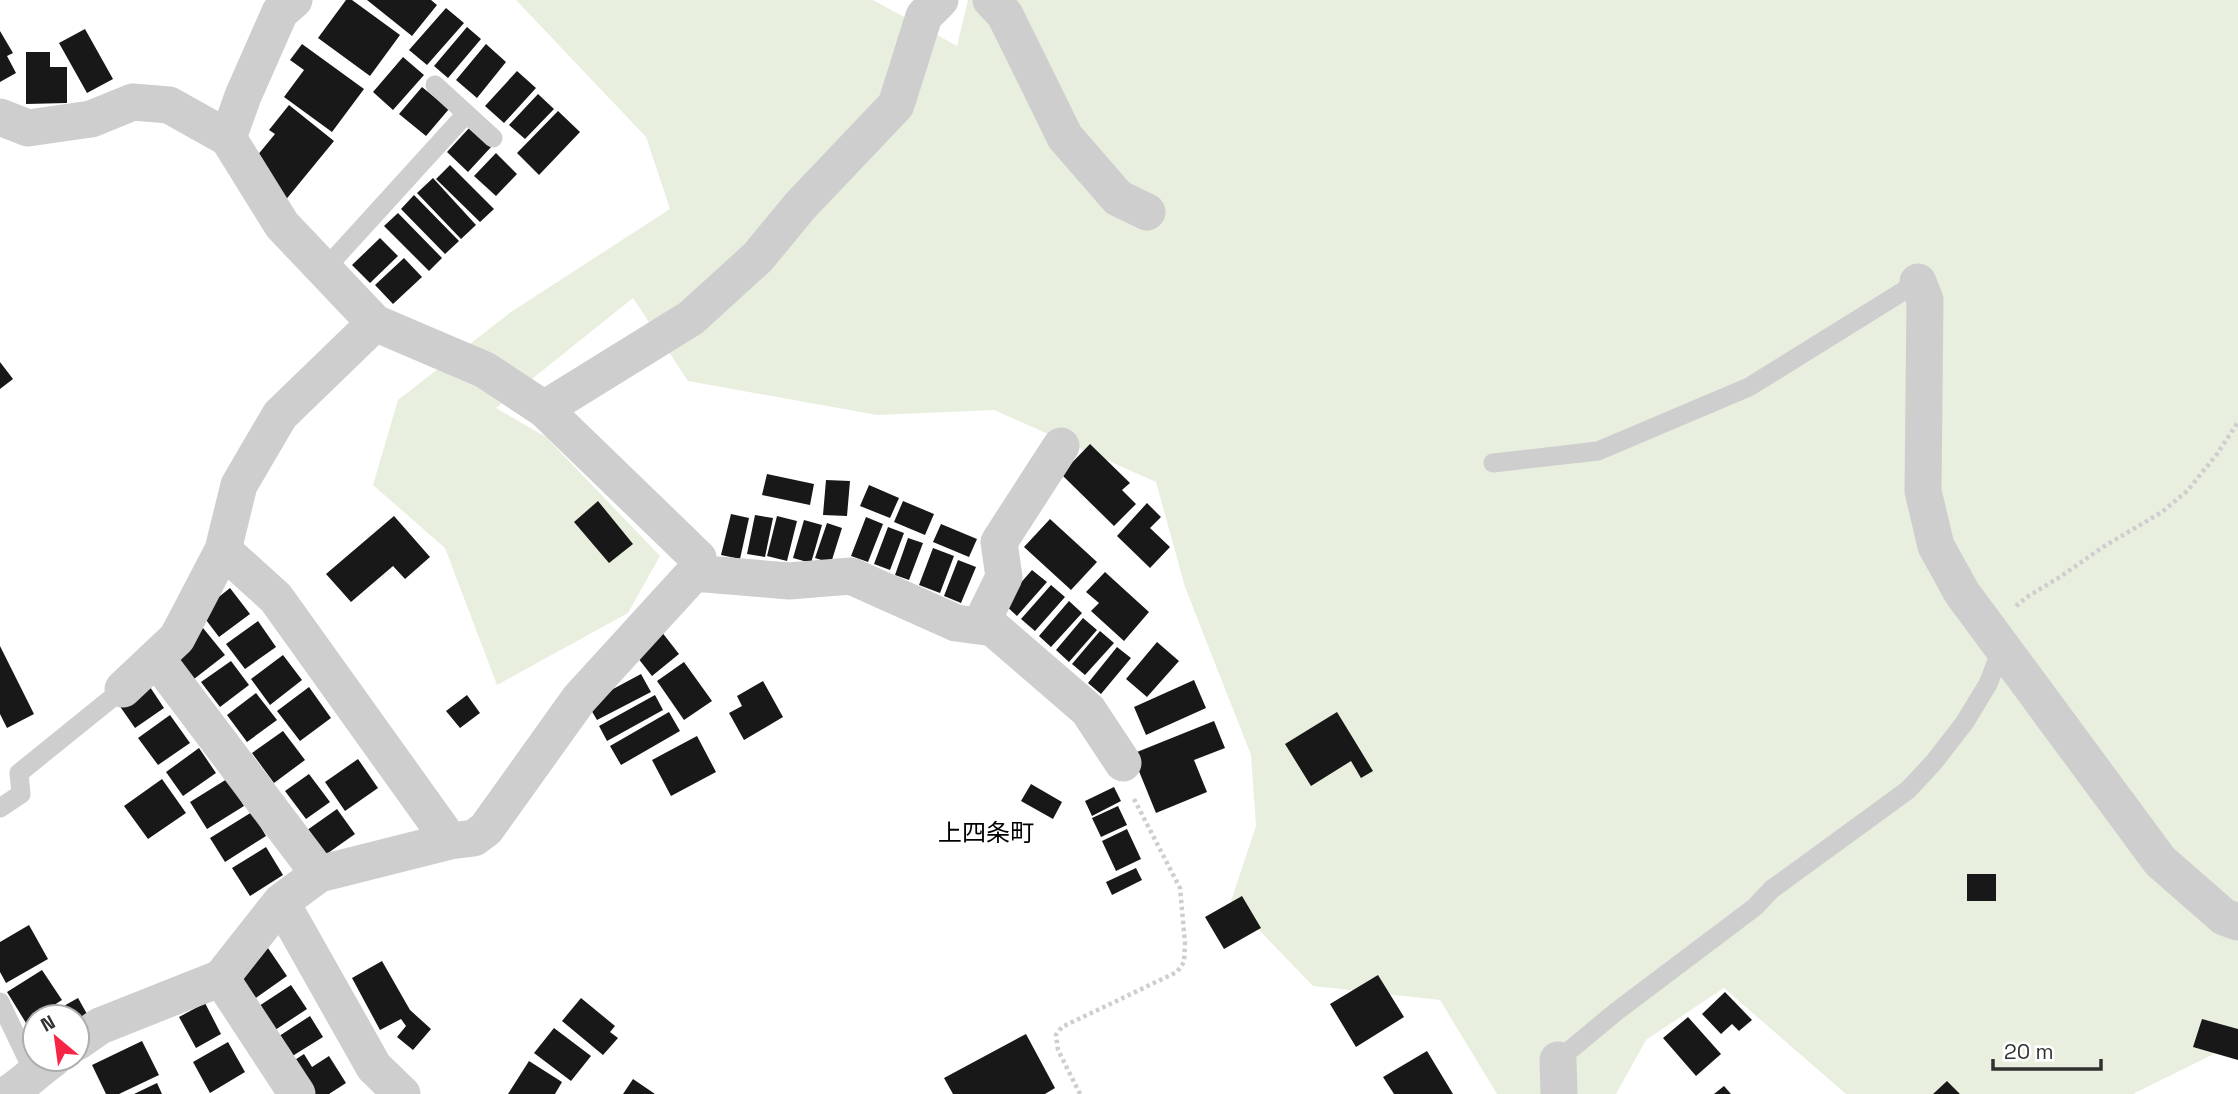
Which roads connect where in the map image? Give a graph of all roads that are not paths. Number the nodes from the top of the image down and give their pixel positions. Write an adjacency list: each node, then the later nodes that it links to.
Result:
1 (294, 0): 7 (street)
2 (940, 0): 13 (street)
3 (992, 0): 9 (street)
4 (435, 85): 5 (lane)
5 (466, 114): 8 (lane); 10 (lane)
6 (0, 117): 7 (street)
7 (228, 138): 10 (street)
8 (493, 138)
9 (1147, 212)
10 (324, 270): 12 (street)
11 (1917, 282): 15 (lane); 19 (street)
12 (375, 323): 13 (street); 16 (street)
13 (544, 409): 17 (street)
14 (1060, 446): 18 (street)
15 (1493, 463)
16 (223, 550): 20 (street); 24 (street)
17 (694, 573): 18 (street); 24 (street)
18 (980, 626): 22 (street)
19 (2002, 648): 27 (street); 32 (lane)
20 (156, 658): 21 (street); 25 (street)
21 (122, 689): 23 (lane)
22 (1123, 763)
23 (0, 808)
24 (450, 841): 25 (street)
25 (318, 874): 26 (street)
26 (281, 902): 28 (street); 34 (street)
27 (2238, 922)
28 (221, 978): 30 (street); 33 (street)
29 (0, 1002): 31 (lane)
30 (91, 1032)
31 (32, 1075)
32 (1559, 1077)
33 (297, 1094)
34 (402, 1094)

